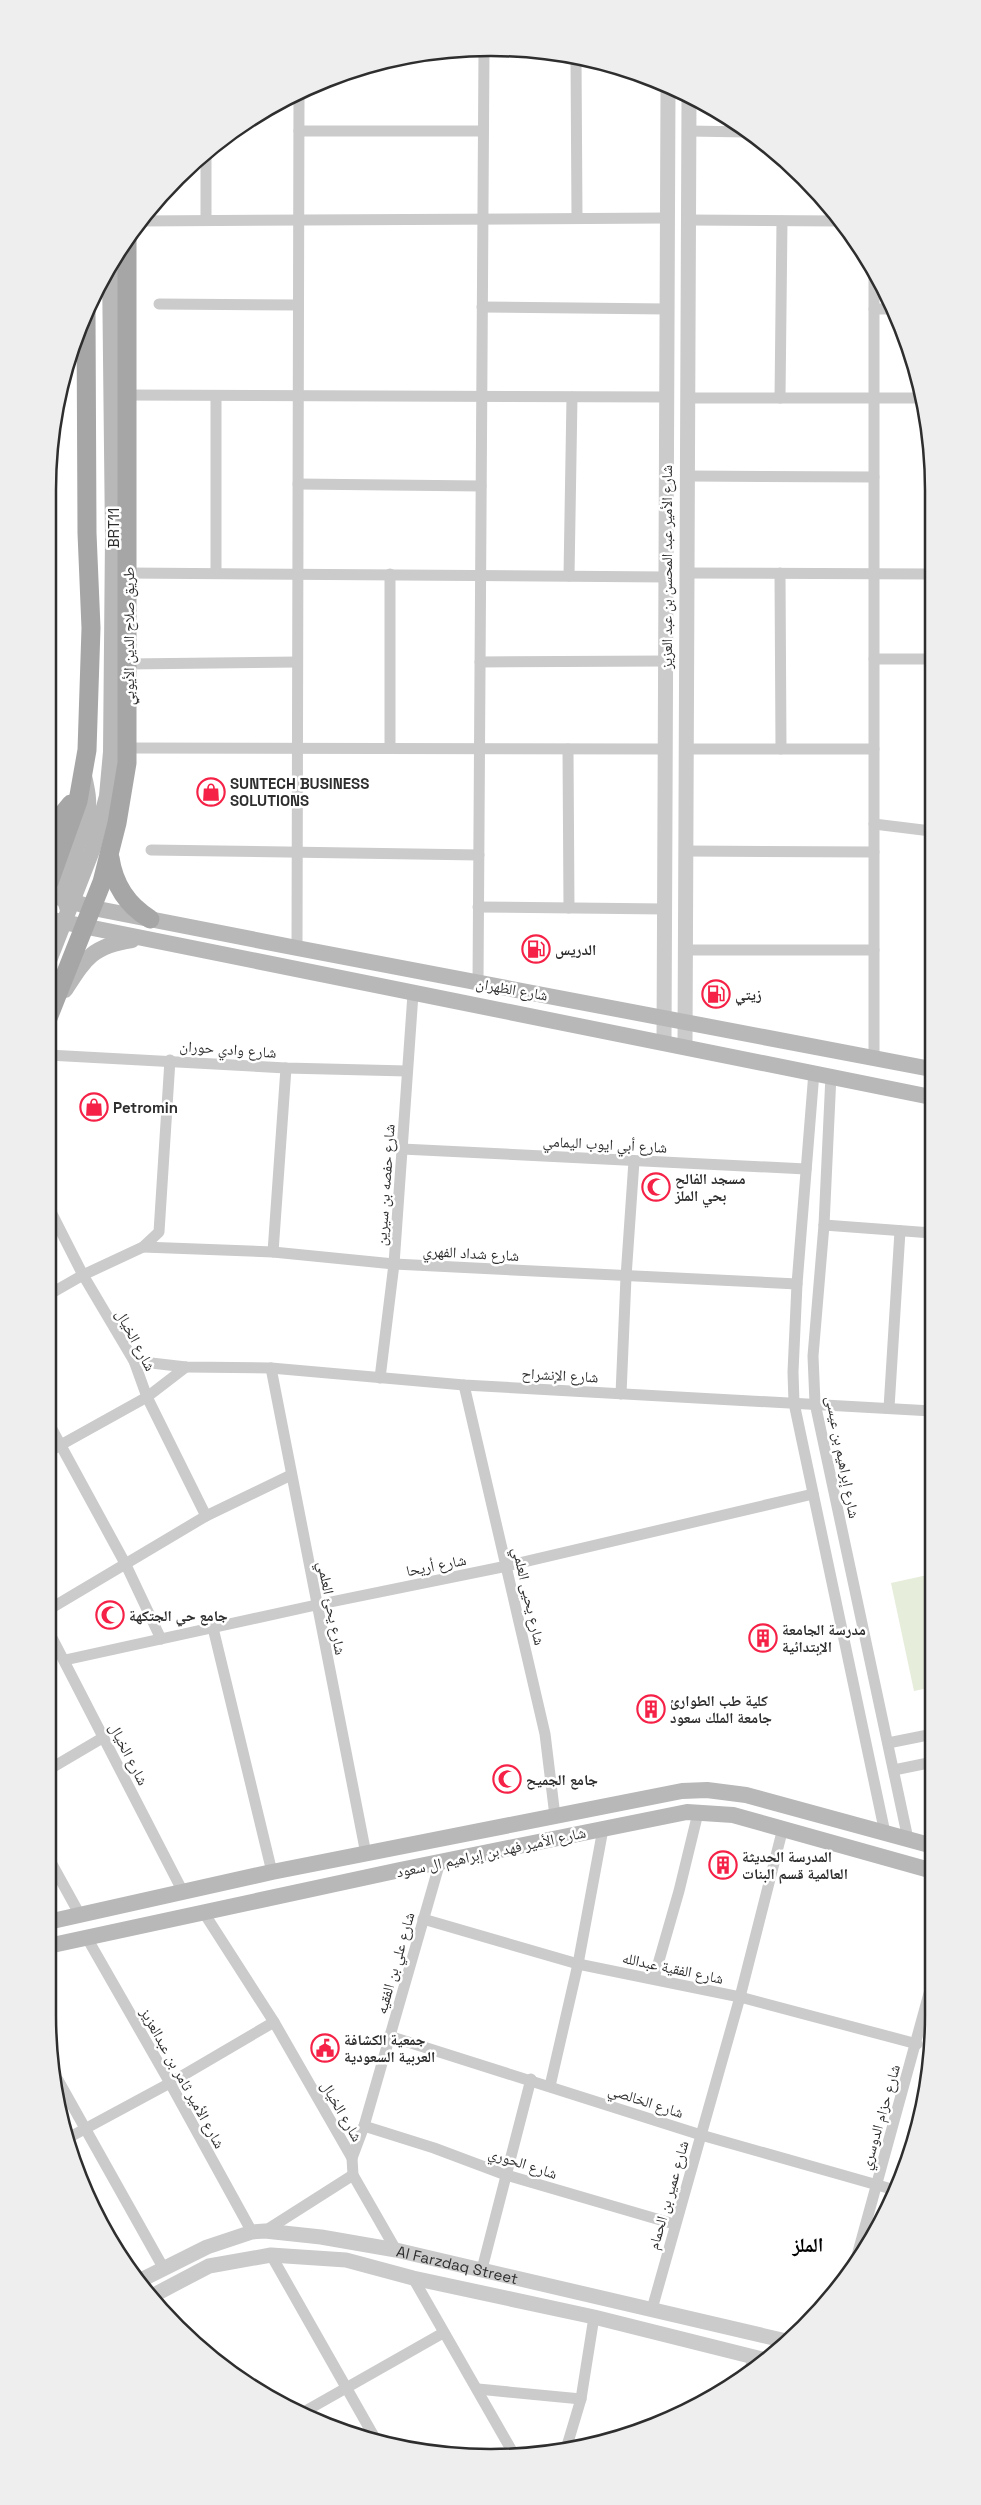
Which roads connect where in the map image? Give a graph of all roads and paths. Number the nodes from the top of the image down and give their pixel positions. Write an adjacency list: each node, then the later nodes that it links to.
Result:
1 (484, 56): 8 (street)
2 (576, 65): 11 (street)
3 (668, 94): 12 (street, شارع الأمير عبد المحسن بن عبد العزيز)
4 (299, 101): 6 (street)
5 (689, 104): 7 (street, شارع الأمير عبد المحسن بن عبد العزيز)
6 (299, 131): 8 (street); 15 (street)
7 (688, 131): 9 (street); 16 (street, شارع الأمير عبد المحسن بن عبد العزيز)
8 (483, 132): 13 (street)
9 (736, 132)
10 (206, 162): 14 (street)
11 (576, 218): 12 (street); 13 (street)
12 (668, 218): 26 (street, شارع الأمير عبد المحسن بن عبد العزيز)
13 (483, 219): 15 (street); 25 (street)
14 (206, 220): 15 (street); 17 (street)
15 (298, 220): 24 (street)
16 (689, 220): 18 (street); 36 (street, شارع الأمير عبد المحسن بن عبد العزيز)
17 (150, 221)
18 (782, 221): 19 (street); 37 (street)
19 (831, 221)
20 (127, 252): 30 (main road, طريق صلاح الدين الأيوبي)
21 (110, 280): 85 (main road, BRT11)
22 (874, 286): 27 (street)
23 (159, 304): 24 (street)
24 (298, 305): 32 (street)
25 (482, 307): 26 (street); 33 (street)
26 (667, 309): 35 (street, شارع الأمير عبد المحسن بن عبد العزيز)
27 (874, 309): 28 (street); 38 (street)
28 (885, 309)
29 (86, 332): 70 (main road)
30 (127, 395): 31 (street); 44 (main road, طريق صلاح الدين الأيوبي)
31 (216, 396): 32 (street); 45 (street)
32 (298, 396): 33 (street); 42 (street)
33 (482, 396): 34 (street); 43 (street)
34 (572, 397): 35 (street); 53 (street)
35 (667, 397): 54 (street, شارع الأمير عبد المحسن بن عبد العزيز)
36 (688, 398): 37 (street); 40 (street, شارع الأمير عبد المحسن بن عبد العزيز)
37 (780, 398): 38 (street)
38 (874, 398): 39 (street); 41 (street)
39 (914, 398)
40 (688, 476): 41 (street); 46 (street, شارع الأمير عبد المحسن بن عبد العزيز)
41 (874, 477): 50 (street)
42 (298, 484): 43 (street); 47 (street)
43 (481, 486): 52 (street)
44 (128, 573): 45 (street); 60 (main road, طريق صلاح الدين الأيوبي)
45 (216, 573): 47 (street)
46 (687, 573): 49 (street); 67 (street, شارع الأمير عبد المحسن بن عبد العزيز)
47 (298, 574): 48 (street); 58 (street)
48 (390, 574): 52 (street); 63 (street)
49 (780, 574): 50 (street); 68 (street)
50 (874, 574): 51 (street); 55 (street)
51 (925, 574)
52 (480, 576): 53 (street); 59 (street)
53 (569, 576): 54 (street)
54 (666, 577): 57 (street, شارع الأمير عبد المحسن بن عبد العزيز)
55 (874, 659): 56 (street); 69 (street)
56 (925, 659)
57 (666, 661): 59 (street); 66 (street, شارع الأمير عبد المحسن بن عبد العزيز)
58 (297, 662): 60 (street); 62 (street)
59 (480, 662): 64 (street)
60 (128, 664): 61 (main road, طريق صلاح الدين الأيوبي)
61 (128, 748): 62 (street); 79 (main road, طريق صلاح الدين الأيوبي)
62 (297, 748): 63 (street); 75 (street)
63 (390, 748): 64 (street)
64 (479, 749): 65 (street); 78 (street)
65 (568, 749): 66 (street); 84 (street)
66 (666, 749): 86 (street, شارع الأمير عبد المحسن بن عبد العزيز)
67 (687, 749): 68 (street); 76 (street, شارع الأمير عبد المحسن بن عبد العزيز)
68 (781, 749): 69 (street)
69 (874, 750): 72 (street)
70 (83, 782): 71 (main road); 80 (main road); 85 (main road)
71 (56, 821)
72 (874, 824): 73 (street); 77 (street)
73 (925, 830)
74 (151, 850): 75 (street)
75 (297, 852): 78 (street); 92 (street)
76 (686, 852): 77 (street); 93 (street, شارع الأمير عبد المحسن بن عبد العزيز)
77 (874, 852): 94 (street)
78 (478, 855): 82 (street)
79 (110, 856): 83 (main road, طريق صلاح الدين الأيوبي); 88 (main road)
80 (56, 861)
81 (56, 900): 85 (main road)
82 (478, 907): 84 (street); 95 (street)
83 (93, 908): 85 (main road, شارع الظهران); 88 (main road, شارع الظهران); 89 (main road, طريق صلاح الدين الأيوبي)
84 (569, 908): 86 (street)
85 (68, 909): 87 (main road); 89 (main road, شارع الظهران); 91 (main road, BRT11)
86 (665, 909): 99 (street, شارع الأمير عبد المحسن بن عبد العزيز)
87 (56, 915)
88 (150, 919): 92 (main road, شارع الظهران)
89 (85, 928): 90 (main road, شارع الظهران); 97 (main road, طريق صلاح الدين الأيوبي)
90 (141, 939): 96 (main road, شارع الظهران); 98 (main road)
91 (56, 941)
92 (296, 948): 95 (main road, شارع الظهران)
93 (686, 950): 94 (street); 100 (street, شارع الأمير عبد المحسن بن عبد العزيز)
94 (874, 950): 104 (street)
95 (478, 983): 99 (main road, شارع الظهران)
96 (413, 994): 101 (main road, شارع الظهران); 108 (street, شارع حفصه بن سيرين)
97 (56, 999)
98 (56, 1005)
99 (664, 1017): 100 (main road, شارع الظهران); 101 (street, شارع الأمير عبد المحسن بن عبد العزيز)
100 (686, 1021): 102 (street, شارع الأمير عبد المحسن بن عبد العزيز); 104 (main road, شارع الظهران)
101 (664, 1043): 102 (main road, شارع الظهران)
102 (685, 1047): 109 (main road, شارع الظهران)
103 (56, 1054): 105 (street, شارع وادي حوران)
104 (874, 1058): 107 (main road, شارع الظهران)
105 (170, 1060): 106 (street, شارع وادي حوران); 119 (street, شارع شداد الفهري)
106 (286, 1068): 108 (street, شارع وادي حوران); 120 (street)
107 (925, 1068)
108 (407, 1071): 112 (street, شارع حفصه بن سيرين)
109 (814, 1072): 110 (main road, شارع الظهران); 114 (street)
110 (831, 1075): 111 (main road, شارع الظهران); 116 (street, شارع إبراهيم بن عيسى)
111 (925, 1096)
112 (402, 1149): 113 (street, شارع أبي ايوب اليمامي); 121 (street, شارع حفصه بن سيرين)
113 (634, 1161): 114 (street, شارع أبي ايوب اليمامي); 123 (street)
114 (806, 1169): 124 (street)
115 (56, 1222): 122 (street, شارع الخيال)
116 (824, 1225): 117 (street); 134 (street, شارع إبراهيم بن عيسى)
117 (900, 1231): 118 (street); 135 (street)
118 (925, 1233)
119 (143, 1247): 120 (street, شارع شداد الفهري); 122 (street, شارع شداد الفهري)
120 (273, 1252): 121 (street, شارع شداد الفهري)
121 (394, 1264): 123 (street, شارع شداد الفهري); 129 (street, شارع حفصه بن سيرين)
122 (83, 1275): 125 (street, شارع شداد الفهري); 126 (street, شارع الخيال)
123 (626, 1277): 124 (street, شارع شداد الفهري); 131 (street)
124 (797, 1284): 133 (street)
125 (56, 1291)
126 (134, 1361): 127 (street, شارع الإنشراح); 132 (street, شارع الخيال)
127 (186, 1367): 128 (street, شارع الإنشراح); 132 (street)
128 (271, 1368): 129 (street, شارع الإنشراح); 140 (street, شارع يحئ العلمي)
129 (380, 1378): 130 (street, شارع الإنشراح)
130 (464, 1385): 131 (street, شارع الإنشراح); 144 (street, شارع يحيى العلمي)
131 (621, 1394): 133 (street, شارع الإنشراح)
132 (147, 1397): 138 (street); 142 (street, شارع الخيال)
133 (794, 1403): 134 (street, شارع الإنشراح); 141 (street)
134 (815, 1403): 135 (street, شارع الإنشراح); 153 (street, شارع إبراهيم بن عيسى)
135 (889, 1408): 136 (street, شارع الإنشراح)
136 (925, 1411)
137 (56, 1437): 138 (street)
138 (60, 1445): 139 (street); 143 (street)
139 (56, 1447)
140 (291, 1475): 142 (street); 146 (street, شارع يحئ العلمي)
141 (813, 1494): 144 (street, شارع أريحا); 161 (street)
142 (206, 1516): 143 (street)
143 (126, 1565): 145 (street); 148 (street)
144 (507, 1566): 146 (street, شارع أريحا); 158 (street, شارع يحيى العلمي)
145 (56, 1605)
146 (316, 1605): 147 (street, شارع أريحا); 164 (street, شارع يحئ العلمي)
147 (213, 1628): 148 (street, شارع أريحا); 168 (street)
148 (161, 1639): 150 (street, شارع أريحا)
149 (56, 1644): 150 (street, شارع الخيال)
150 (65, 1660): 152 (street, شارع الخيال)
151 (925, 1736): 153 (street)
152 (104, 1737): 155 (street); 169 (street, شارع الخيال)
153 (888, 1743): 156 (street, شارع إبراهيم بن عيسى)
154 (925, 1764): 156 (street)
155 (56, 1765)
156 (894, 1770): 162 (street, شارع إبراهيم بن عيسى)
157 (698, 1813): 159 (main road, شارع الأمير فهد بن إبراهيم ال سعود); 160 (main road, شارع الأمير فهد بن إبراهيم ال سعود); 177 (street)
158 (555, 1816): 161 (main road, شارع الأمير فهد بن إبراهيم ال سعود); 164 (main road, شارع الأمير فهد بن إبراهيم ال سعود)
159 (783, 1828): 166 (main road, شارع الأمير فهد بن إبراهيم ال سعود); 178 (street, شارع عمير بن الحمام)
160 (604, 1829): 165 (main road, شارع الأمير فهد بن إبراهيم ال سعود); 176 (street)
161 (885, 1833): 162 (main road, شارع الأمير فهد بن إبراهيم ال سعود)
162 (908, 1839): 163 (main road, شارع الأمير فهد بن إبراهيم ال سعود)
163 (925, 1844)
164 (366, 1854): 168 (main road, شارع الأمير فهد بن إبراهيم ال سعود)
165 (440, 1862): 170 (main road, شارع الأمير فهد بن إبراهيم ال سعود); 172 (street, شارع علي بن الفقيه)
166 (925, 1869)
167 (56, 1872): 171 (street)
168 (272, 1872): 169 (main road, شارع الأمير فهد بن إبراهيم ال سعود)
169 (183, 1892): 171 (main road, شارع الأمير فهد بن إبراهيم ال سعود)
170 (204, 1913): 174 (main road, شارع الأمير فهد بن إبراهيم ال سعود); 180 (street, شارع الخيال)
171 (80, 1915): 173 (main road, شارع الأمير فهد بن إبراهيم ال سعود)
172 (423, 1919): 176 (street, شارع الفقية عبدالله); 181 (street, شارع علي بن الفقيه)
173 (56, 1920)
174 (86, 1938): 175 (main road, شارع الأمير فهد بن إبراهيم ال سعود); 184 (street, شارع الأمير ثامر بن عبدالعزيز)
175 (56, 1944)
176 (578, 1964): 177 (street, شارع الفقية عبدالله); 185 (street)
177 (654, 1978): 178 (street, شارع الفقية عبدالله)
178 (740, 1997): 182 (street, شارع الفقية عبدالله); 190 (street, شارع عمير بن الحمام)
179 (925, 2012): 182 (street, شارع حزام الدوسري)
180 (274, 2022): 184 (street); 191 (street, شارع الخيال)
181 (389, 2036): 183 (street, شارع الخالصي); 187 (street, شارع علي بن الفقيه)
182 (917, 2044): 194 (street, شارع حزام الدوسري)
183 (531, 2079): 185 (street, شارع الخالصي); 193 (street)
184 (170, 2083): 188 (street); 197 (street, شارع الأمير ثامر بن عبدالعزيز)
185 (550, 2086): 190 (street, شارع الخالصي)
186 (63, 2089): 188 (street)
187 (364, 2126): 191 (street, شارع علي بن الفقيه); 193 (street, شارع الحوري)
188 (85, 2128): 189 (street); 201 (street)
189 (73, 2135)
190 (702, 2135): 194 (street, شارع الخالصي); 196 (street, شارع عمير بن الحمام)
191 (352, 2158): 192 (street, شارع الخيال)
192 (353, 2175): 197 (street); 199 (street, شارع الخيال)
193 (506, 2175): 196 (street, شارع الحوري); 202 (street)
194 (875, 2186): 195 (street, شارع الخالصي); 198 (street, شارع حزام الدوسري)
195 (888, 2189)
196 (674, 2224): 206 (street, شارع عمير بن الحمام)
197 (258, 2232): 199 (street, Al Farzdaq Street); 201 (street, Al Farzdaq Street)
198 (860, 2243)
199 (396, 2250): 202 (street, Al Farzdaq Street)
200 (271, 2255): 204 (street, Al Farzdaq Street); 205 (street, Al Farzdaq Street); 211 (street)
201 (164, 2269): 203 (street, Al Farzdaq Street)
202 (482, 2269): 206 (street, Al Farzdaq Street)
203 (145, 2278)
204 (414, 2278): 207 (street, Al Farzdaq Street); 208 (street)
205 (158, 2293)
206 (652, 2309): 209 (street, Al Farzdaq Street)
207 (594, 2317): 210 (street, Al Farzdaq Street); 213 (street)
208 (443, 2333): 211 (street); 212 (street)
209 (779, 2339)
210 (752, 2361)
211 (346, 2388): 214 (street); 215 (street)
212 (478, 2389): 213 (street); 217 (street)
213 (581, 2399): 216 (street)
214 (309, 2409)
215 (371, 2432)
216 (568, 2441)
217 (511, 2448)

